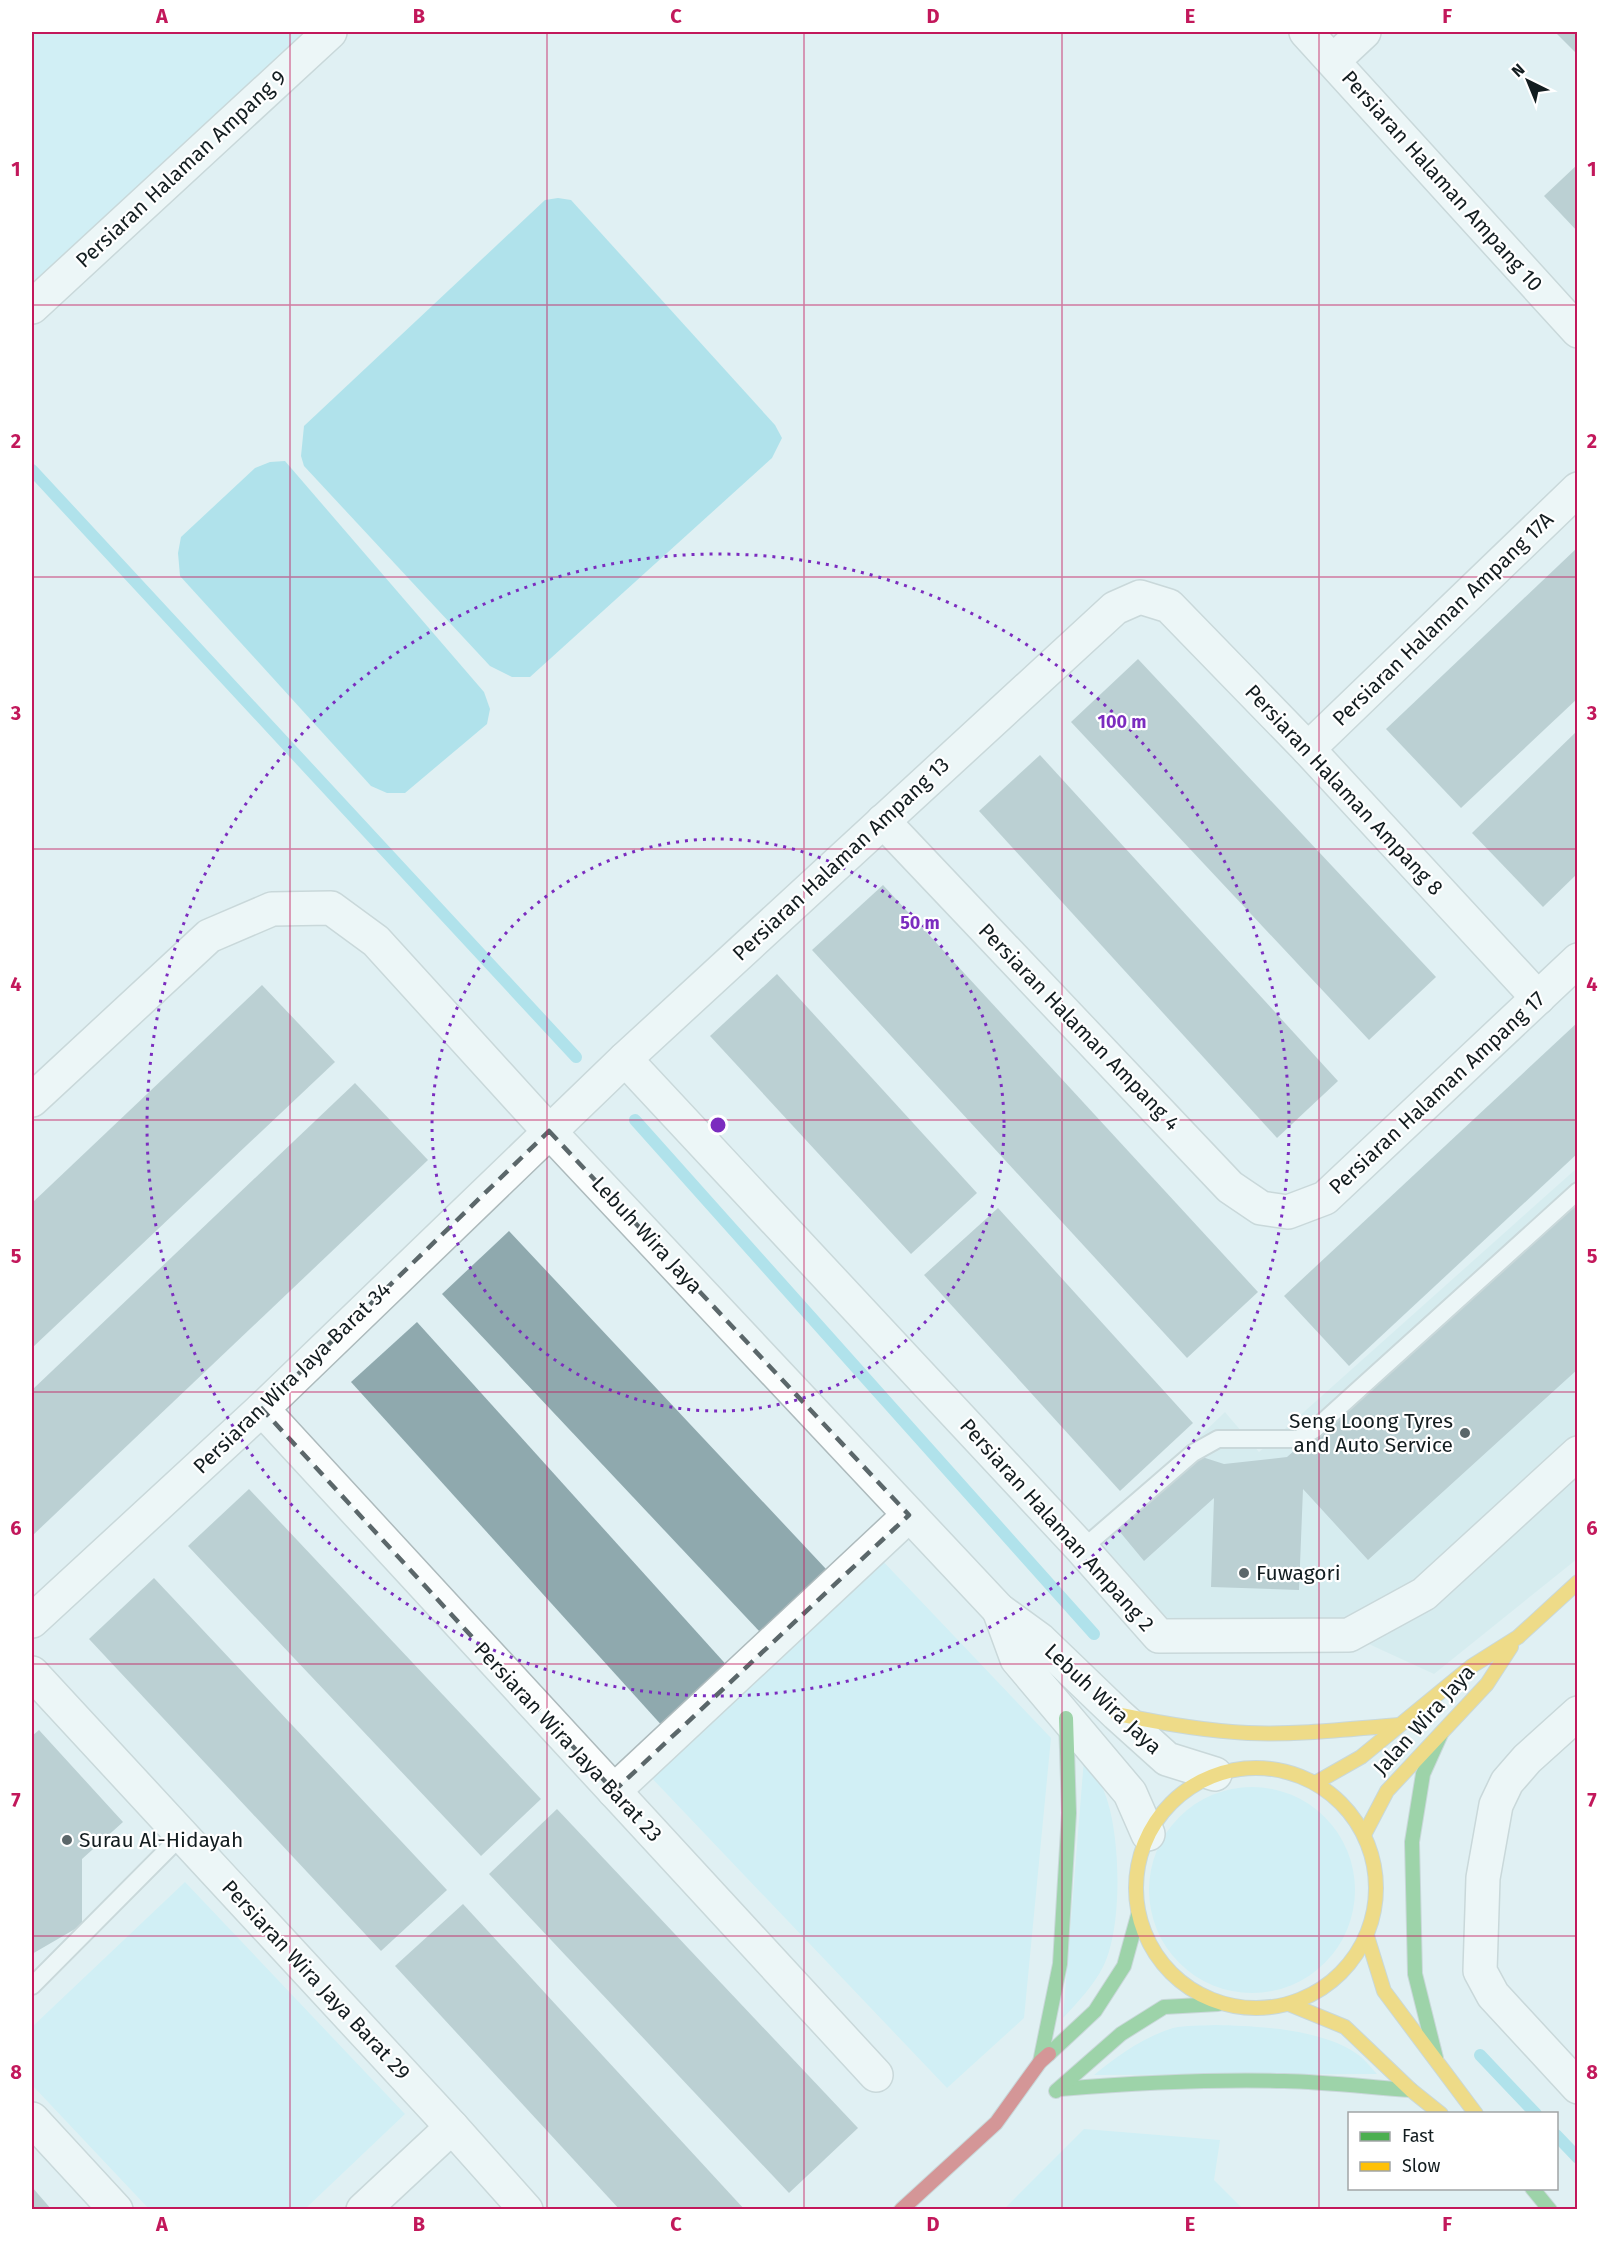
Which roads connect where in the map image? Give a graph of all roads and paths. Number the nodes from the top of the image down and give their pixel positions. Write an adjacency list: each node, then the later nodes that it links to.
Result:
1 (330, 32): 5 (street, Persiaran Halaman Ampang 9)
2 (1305, 32): 4 (street, Persiaran Halaman Ampang 10)
3 (1364, 32): 4 (street)
4 (1332, 61): 6 (street, Persiaran Halaman Ampang 10)
5 (32, 308)
6 (1578, 331)
7 (1578, 489): 9 (street, Persiaran Halaman Ampang 17A)
8 (1140, 597): 9 (street, Persiaran Halaman Ampang 8); 10 (street, Persiaran Halaman Ampang 13)
9 (1308, 749): 12 (street, Persiaran Halaman Ampang 8)
10 (883, 822): 13 (street, Persiaran Halaman Ampang 13); 17 (street, Persiaran Halaman Ampang 4)
11 (1578, 960): 12 (street, Persiaran Halaman Ampang 17)
12 (1538, 998): 17 (street, Persiaran Halaman Ampang 17)
13 (625, 1059): 15 (street, Persiaran Halaman Ampang 13); 21 (street, Persiaran Halaman Ampang 2)
14 (32, 1100): 15 (street, Lebuh Wira Jaya)
15 (549, 1131): 18 (street, Persiaran Wira Jaya Barat 34); 20 (street, Lebuh Wira Jaya)
16 (1578, 1191): 21 (lane)
17 (1288, 1212)
18 (262, 1409): 24 (street, Persiaran Wira Jaya Barat 34); 34 (street, Persiaran Wira Jaya Barat 23)
19 (1578, 1453): 21 (street, Persiaran Halaman Ampang 2)
20 (909, 1515): 23 (street, Lebuh Wira Jaya); 34 (street)
21 (1082, 1549)
22 (1578, 1582): 25 (street, Jalan Wira Jaya)
23 (999, 1610): 28 (street, Lebuh Wira Jaya); 29 (street, Lebuh Wira Jaya)
24 (32, 1621)
25 (1518, 1637): 30 (street, Jalan Wira Jaya); 31 (street, Jalan Wira Jaya)
26 (32, 1672): 37 (street, Persiaran Wira Jaya Barat 29)
27 (1578, 1713): 46 (street)
28 (1117, 1714): 30 (street); 32 (street, Lebuh Wira Jaya)
29 (1066, 1718): 36 (street, Lebuh Wira Jaya); 44 (street)
30 (1399, 1725): 33 (street, Jalan Wira Jaya)
31 (1441, 1734): 35 (street, Jalan Wira Jaya); 43 (street)
32 (1215, 1774): 33 (street); 36 (street)
33 (1317, 1782): 35 (street)
34 (614, 1791): 45 (street, Persiaran Wira Jaya Barat 23)
35 (1365, 1833): 39 (street)
36 (1148, 1834): 38 (street)
37 (182, 1835): 40 (lane); 55 (street, Persiaran Wira Jaya Barat 29)
38 (1138, 1915): 41 (street); 44 (street)
39 (1367, 1936): 42 (street); 43 (street)
40 (32, 1986)
41 (1220, 2003): 42 (street); 47 (street)
42 (1289, 2004): 48 (street)
43 (1436, 2058): 52 (street)
44 (1040, 2061): 54 (street)
45 (876, 2075)
46 (1578, 2086)
47 (1060, 2089): 48 (street); 49 (street)
48 (1411, 2090): 51 (street)
49 (1042, 2099)
50 (1023, 2108): 54 (street)
51 (1438, 2112)
52 (1475, 2112)
53 (32, 2119): 57 (street)
54 (996, 2123): 60 (street)
55 (452, 2127): 58 (street); 59 (street, Persiaran Wira Jaya Barat 29)
56 (1534, 2190): 61 (street)
57 (116, 2210)
58 (363, 2210)
59 (526, 2210)
60 (901, 2210)
61 (1550, 2210)

